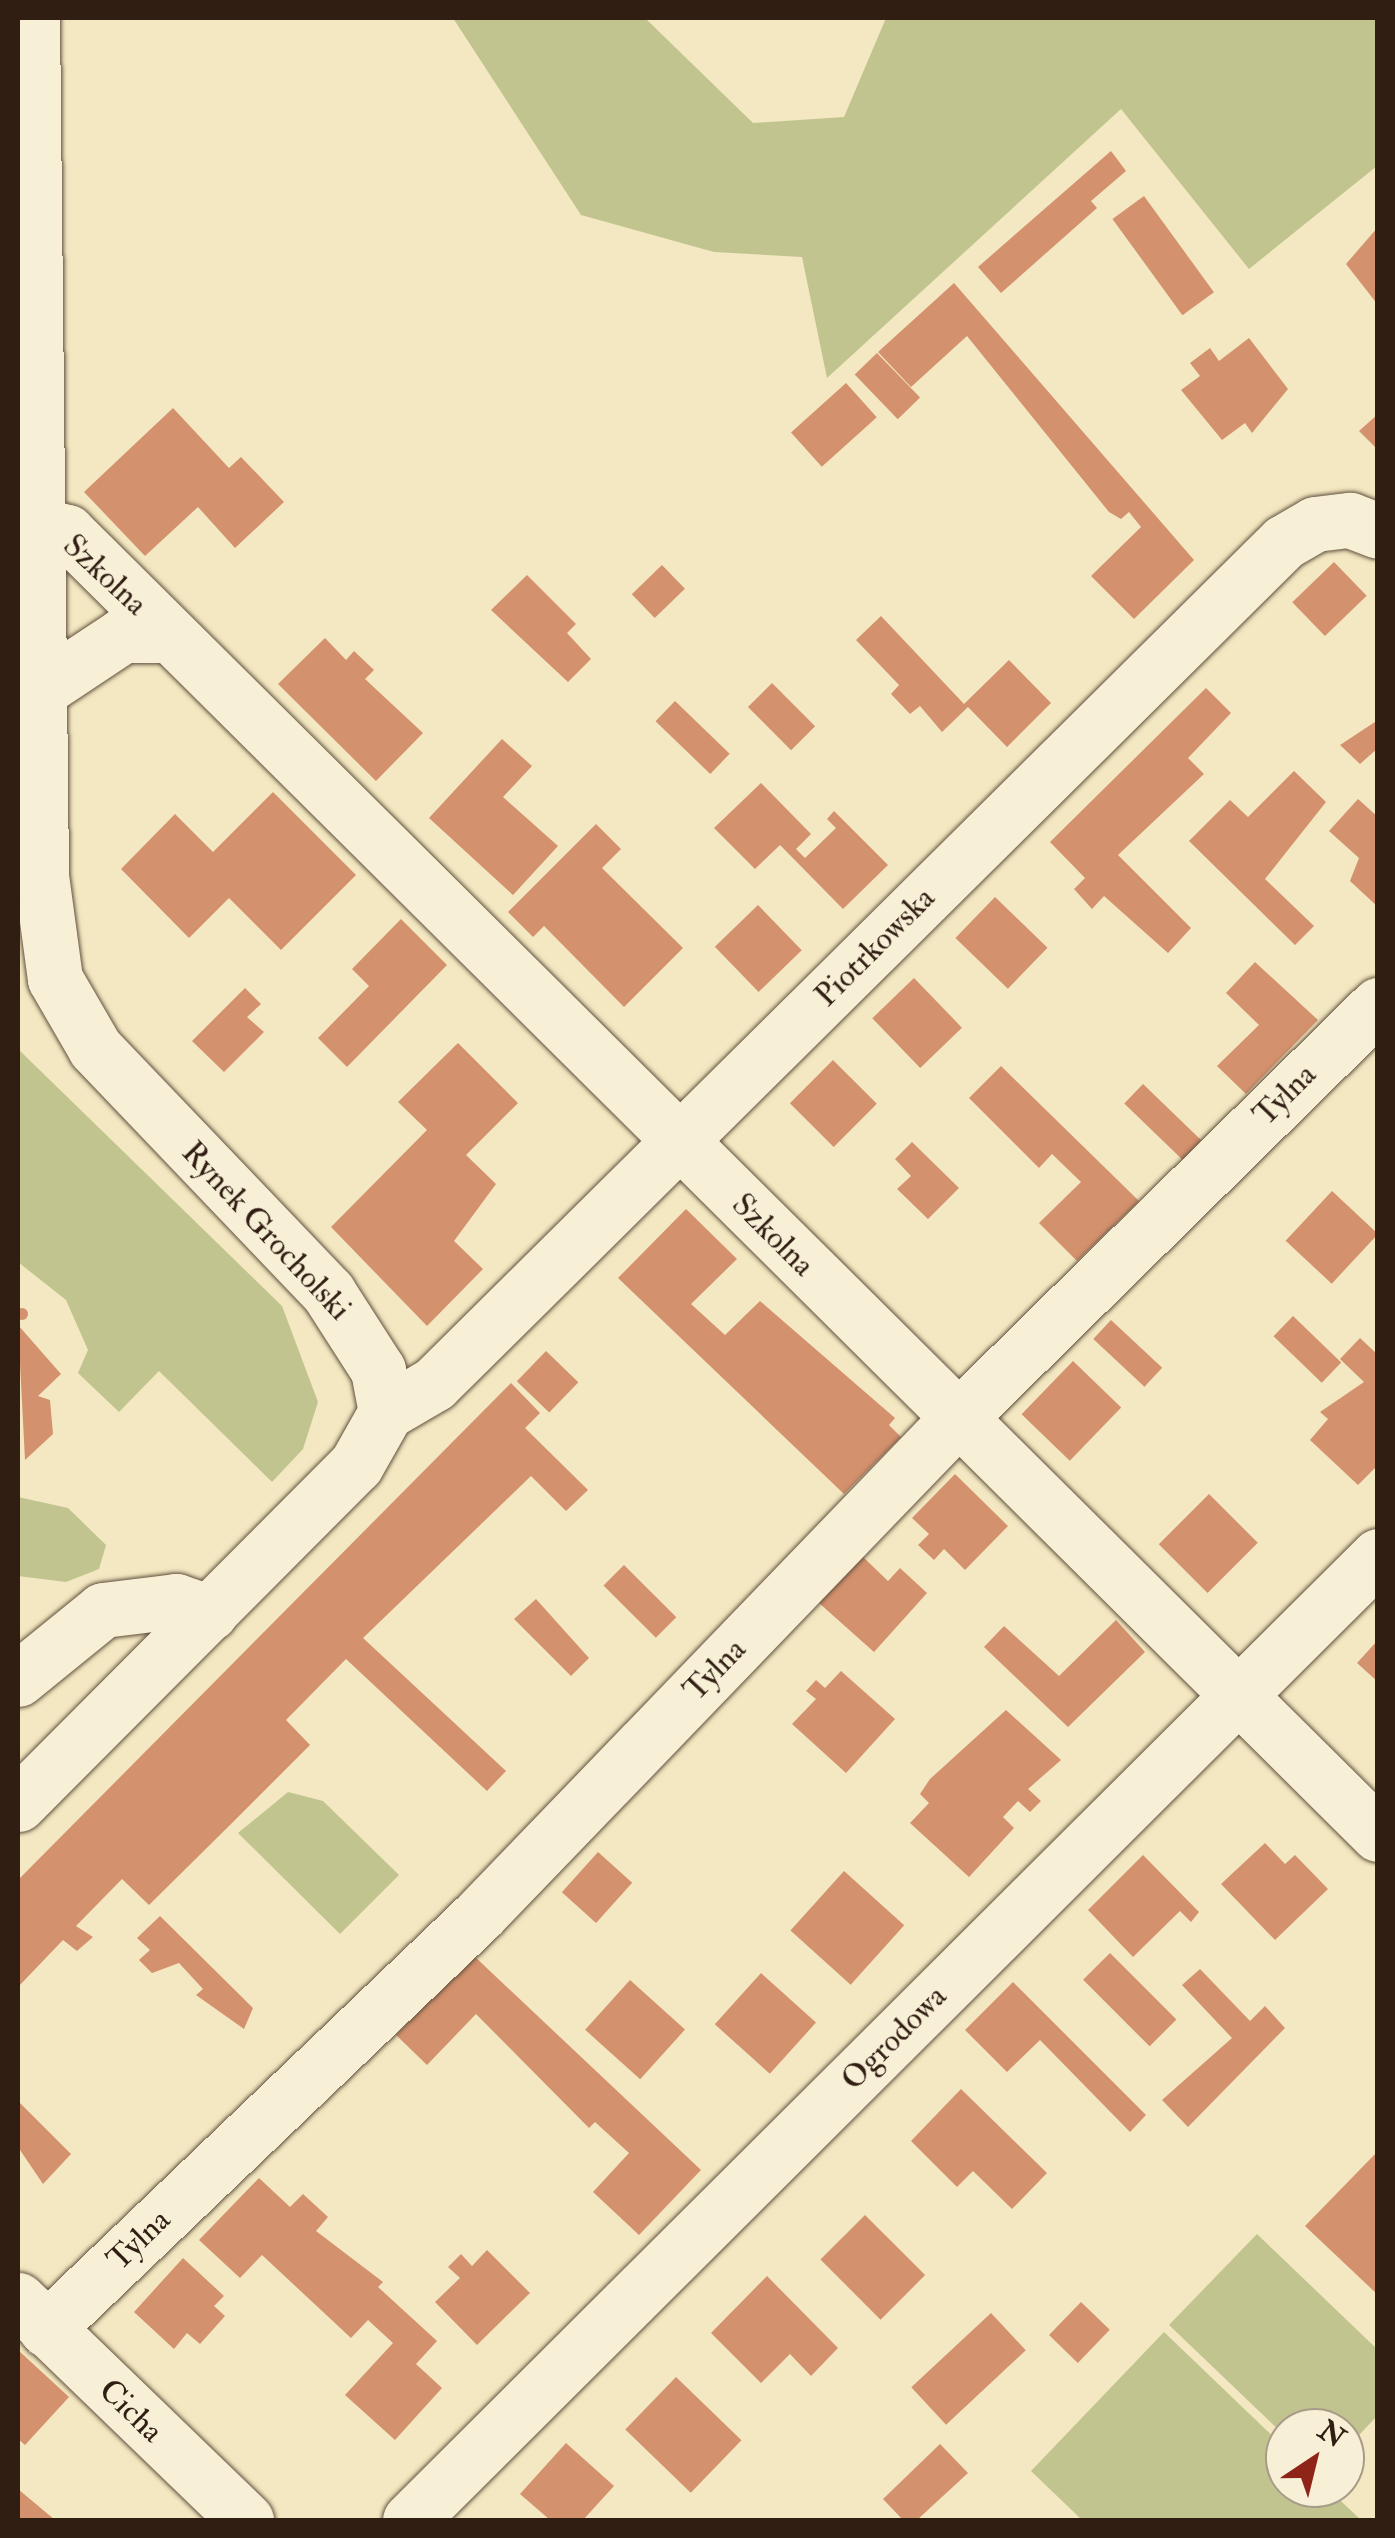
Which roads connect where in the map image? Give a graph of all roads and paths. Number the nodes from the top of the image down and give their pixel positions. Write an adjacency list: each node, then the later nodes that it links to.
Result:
1 (32, 18): 2 (street, Rynek Grocholski)
2 (35, 524): 4 (street, Szkolna); 5 (street, Rynek Grocholski)
3 (1378, 531): 8 (street, Piotrkowska)
4 (168, 635): 5 (street, Szkolna); 8 (street, Szkolna)
5 (37, 692): 6 (street, Rynek Grocholski)
6 (31, 937): 9 (street, Rynek Grocholski)
7 (1378, 1005): 10 (street, Tylna)
8 (678, 1141): 9 (street, Piotrkowska); 10 (street, Szkolna)
9 (386, 1412): 12 (street)
10 (958, 1418): 14 (street, Szkolna); 17 (street, Tylna)
11 (1378, 1556): 14 (street, Ogrodowa)
12 (210, 1613): 13 (street); 15 (street)
13 (18, 1679)
14 (1238, 1695): 16 (street, Szkolna); 19 (street, Ogrodowa)
15 (18, 1804)
16 (1378, 1834)
17 (32, 2315): 18 (street, Cicha)
18 (246, 2520)
19 (410, 2520)

